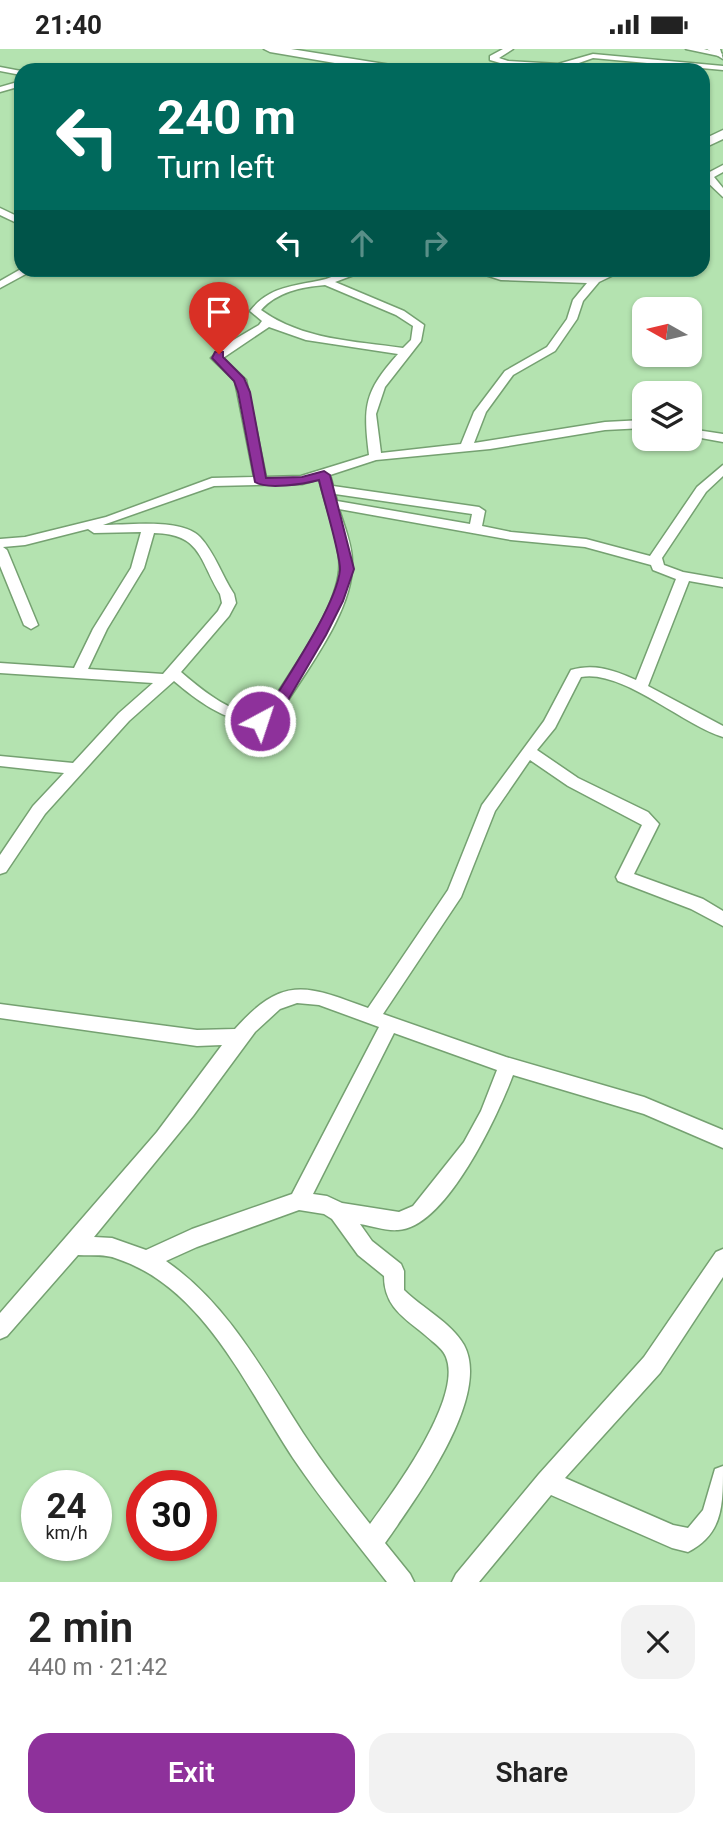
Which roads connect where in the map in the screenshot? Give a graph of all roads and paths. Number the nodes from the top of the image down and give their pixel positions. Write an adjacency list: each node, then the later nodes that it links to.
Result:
1 (270, 49): 4 (street)
2 (509, 49): 9 (street)
3 (690, 49): 6 (street)
4 (285, 50): 8 (street)
5 (638, 50): 7 (street)
6 (718, 53)
7 (624, 60): 10 (street); 11 (street)
8 (358, 63)
9 (507, 63)
10 (570, 63)
11 (661, 63)
12 (341, 277): 16 (street)
13 (501, 277): 15 (street)
14 (602, 277): 15 (street)
15 (595, 280): 22 (street)
16 (326, 282): 17 (street); 18 (street)
17 (268, 321): 18 (street); 25 (street)
18 (406, 352): 23 (street)
19 (632, 425): 22 (street)
20 (702, 435): 21 (street)
21 (723, 438)
22 (466, 447): 23 (street)
23 (376, 457): 26 (street)
24 (723, 469): 33 (street)
25 (261, 482): 26 (street); 28 (street)
26 (327, 482): 27 (street); 29 (street)
27 (332, 504): 29 (street); 39 (street)
28 (81, 528): 30 (street); 31 (street)
29 (475, 528): 33 (street)
30 (148, 530): 38 (street); 39 (street)
31 (0, 543)
32 (0, 550): 36 (street)
33 (655, 562): 34 (street)
34 (684, 576): 35 (street); 40 (street)
35 (723, 583)
36 (31, 625)
37 (0, 668): 38 (street)
38 (79, 672): 39 (street)
39 (170, 676): 44 (street)
40 (640, 688): 41 (street); 42 (street)
41 (723, 733)
42 (528, 751): 46 (street); 48 (street)
43 (0, 761): 44 (street)
44 (76, 769): 45 (street)
45 (0, 868)
46 (723, 919)
47 (0, 1011): 50 (street)
48 (372, 1016): 49 (street); 50 (street)
49 (390, 1023): 51 (street); 53 (street)
50 (241, 1037): 55 (street)
51 (508, 1065): 52 (street); 54 (street)
52 (723, 1139)
53 (299, 1201): 54 (street); 57 (street)
54 (340, 1212): 62 (street)
55 (73, 1245): 57 (street); 58 (street)
56 (723, 1259): 61 (street)
57 (145, 1261): 62 (street)
58 (8, 1308): 59 (street)
59 (0, 1329)
60 (723, 1476): 61 (street)
61 (547, 1482): 64 (street)
62 (371, 1543): 63 (street)
63 (402, 1582)
64 (464, 1582)

